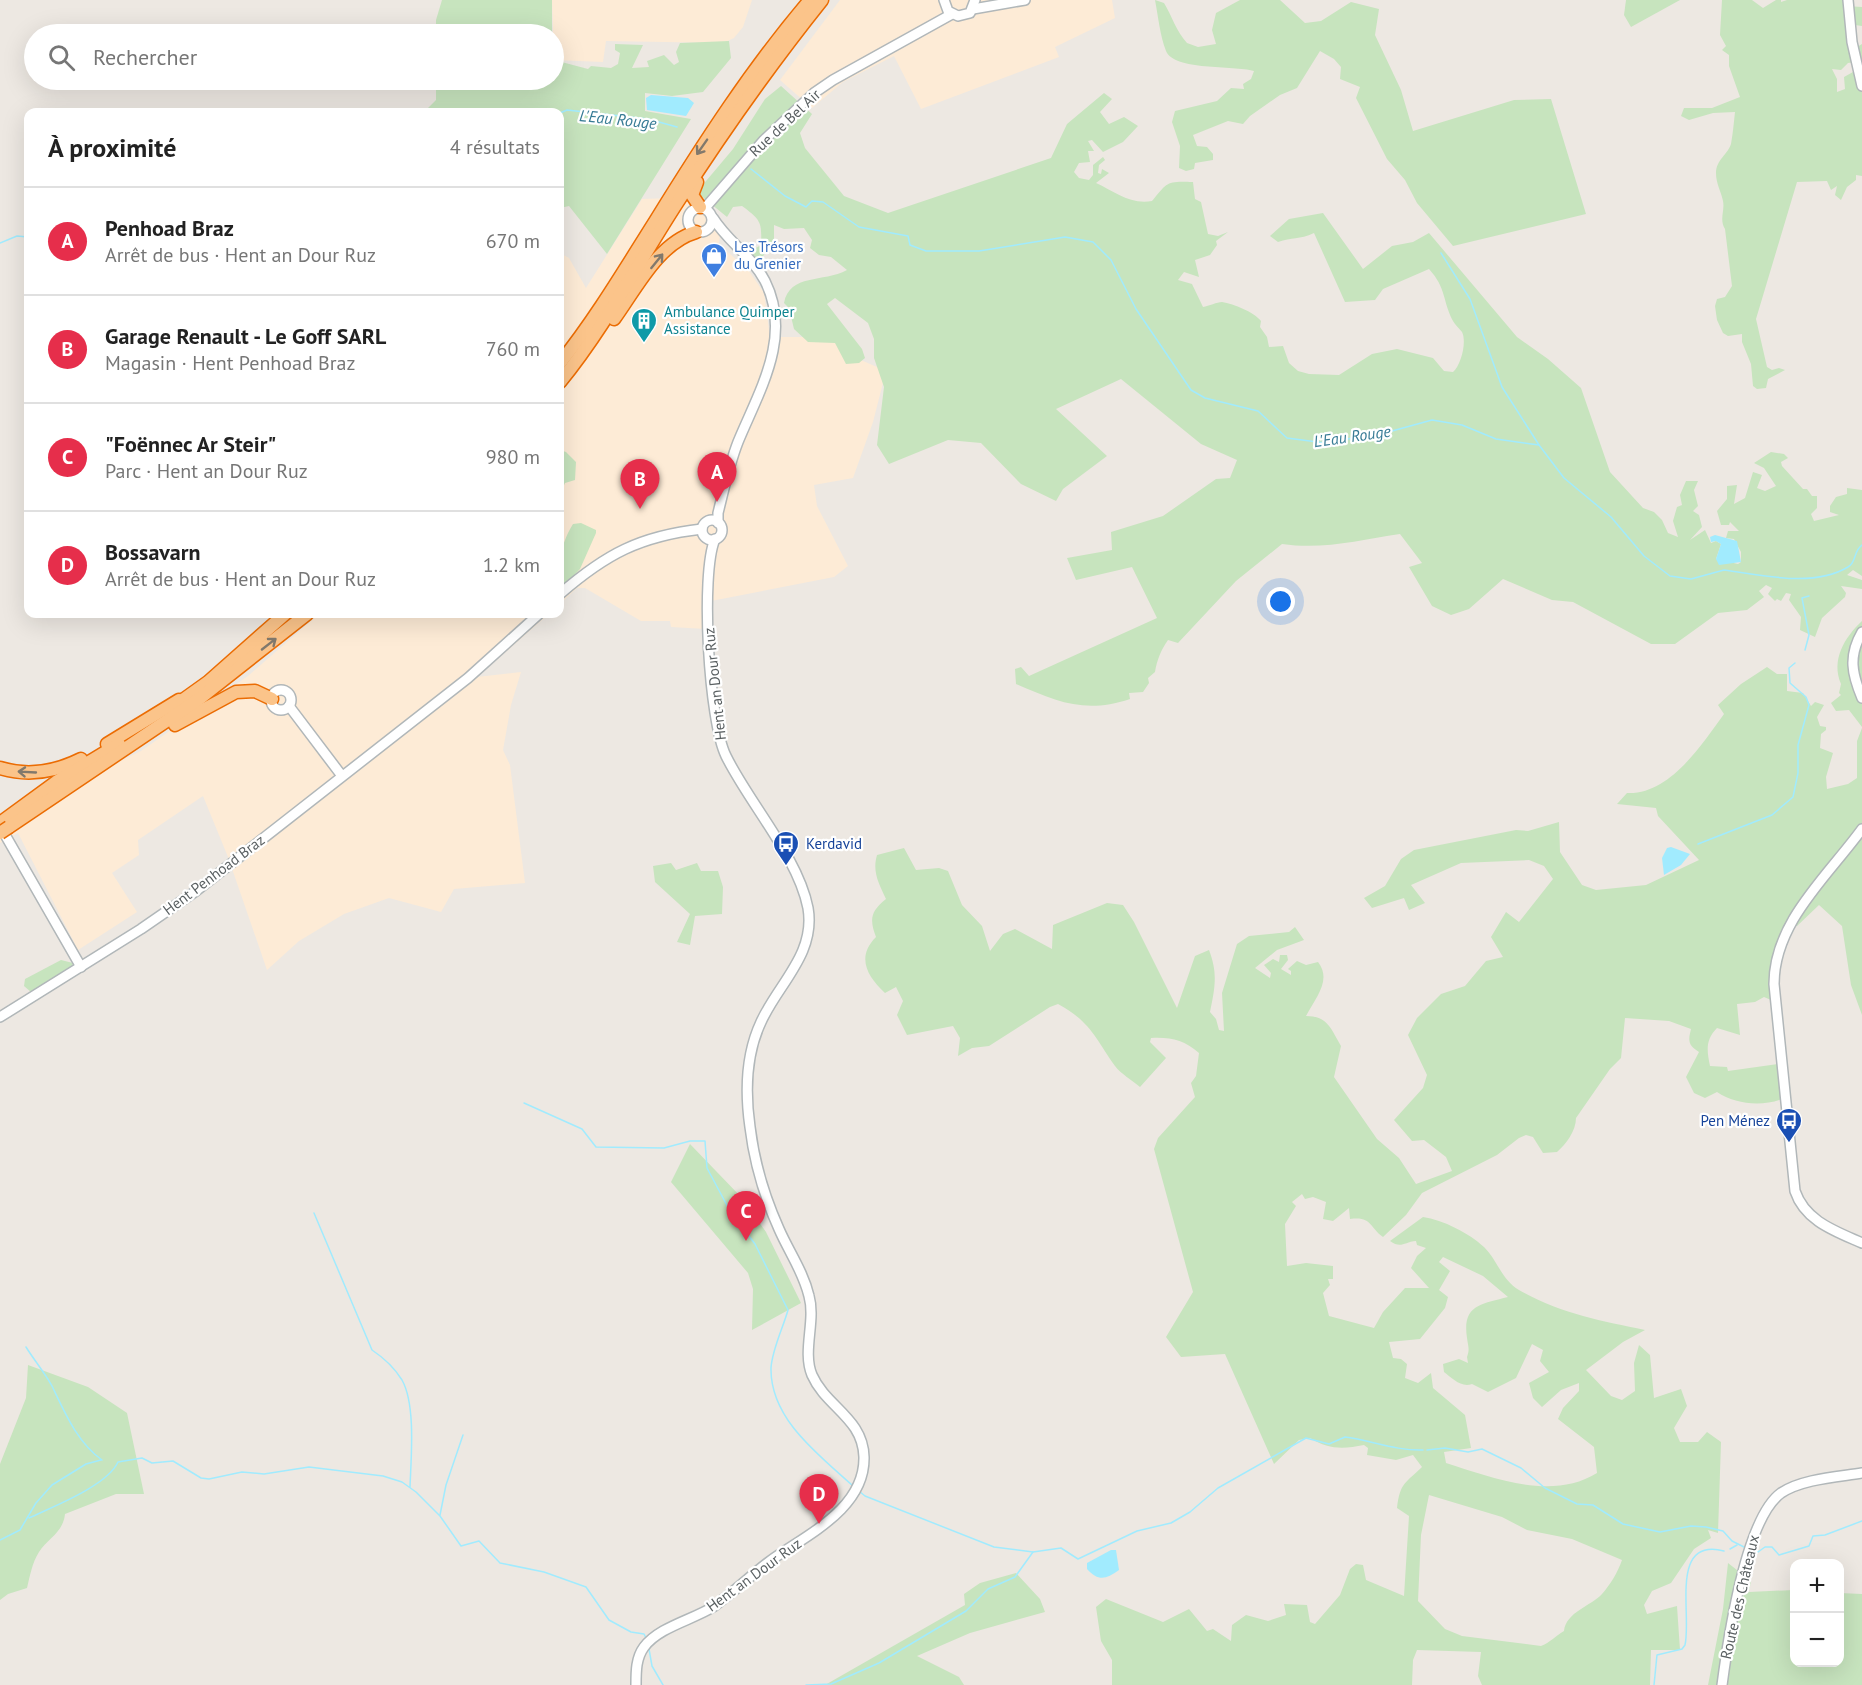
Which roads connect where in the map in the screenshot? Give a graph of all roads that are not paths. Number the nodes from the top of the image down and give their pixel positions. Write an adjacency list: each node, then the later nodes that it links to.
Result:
1 (797, 0): 10 (highway)
2 (810, 0): 10 (highway)
3 (822, 0): 12 (highway)
4 (1025, 0): 7 (street)
5 (1848, 0): 11 (street)
6 (944, 1): 8 (street); 9 (street, Rue de Bel Air)
7 (975, 3): 8 (street, Rue de Bel Air)
8 (952, 15): 9 (street, Rue de Bel Air)
9 (930, 25): 13 (street, Rue de Bel Air)
10 (779, 38): 17 (highway, one-way to 17)
11 (1862, 86)
12 (711, 154): 13 (highway); 16 (highway)
13 (707, 212): 14 (street); 14 (street); 15 (street)
14 (701, 231): 15 (street); 16 (highway, one-way to 14)
15 (726, 238): 19 (street)
16 (581, 355): 18 (highway)
17 (564, 358)
18 (564, 377)
19 (716, 519): 20 (street); 21 (street, Hent an Dour Ruz)
20 (702, 529): 21 (street); 22 (street)
21 (711, 542): 40 (street, Hent an Dour Ruz)
22 (564, 591)
23 (280, 618): 27 (highway)
24 (302, 618): 31 (highway, one-way to 24)
25 (535, 618): 33 (street, Hent Penhoad Braz)
26 (1862, 632): 28 (street)
27 (208, 682): 32 (highway, one-way to 32); 34 (highway)
28 (1862, 698)
29 (272, 699): 30 (street); 30 (street); 31 (highway)
30 (290, 703): 33 (street)
31 (103, 764): 34 (highway)
32 (0, 768)
33 (342, 776): 36 (street, Hent Penhoad Braz)
34 (2, 826): 36 (street)
35 (1862, 829): 38 (street)
36 (81, 967): 37 (street, Hent Penhoad Braz)
37 (0, 1017)
38 (1862, 1243)
39 (1862, 1473): 41 (street, Route des Châteaux)
40 (636, 1685)
41 (1722, 1685)

